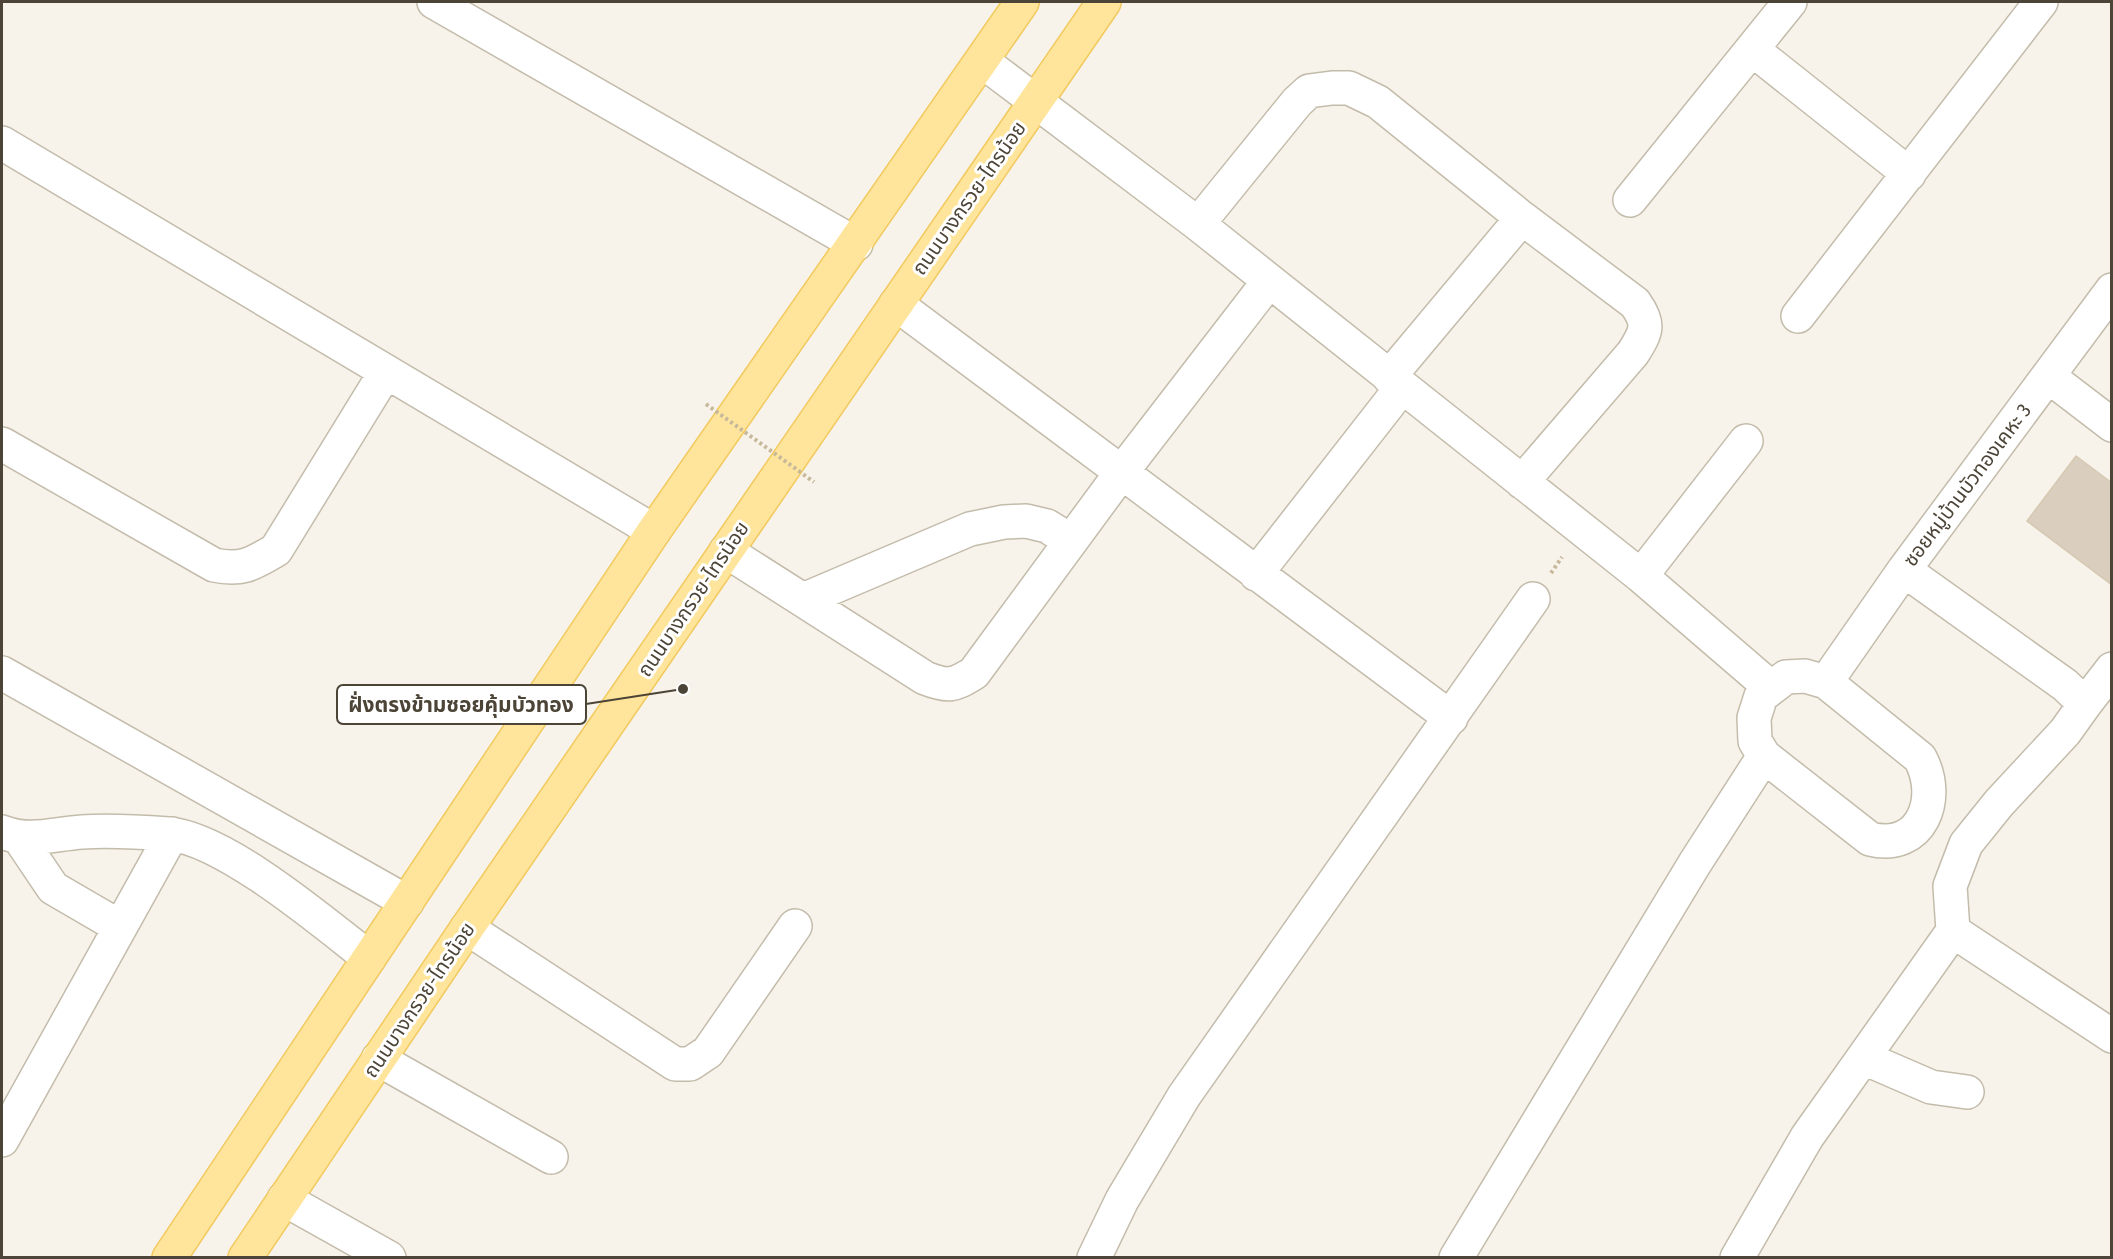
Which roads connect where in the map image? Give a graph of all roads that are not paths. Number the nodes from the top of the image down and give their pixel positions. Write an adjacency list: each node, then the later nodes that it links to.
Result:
1 (434, 2): 14 (street)
2 (1022, 2): 7 (main road)
3 (1104, 2): 8 (main road, ถนนบางกรวย-ไทรน้อย)
4 (1790, 2): 6 (street)
5 (2041, 2): 10 (street)
6 (1754, 50): 10 (street); 11 (street)
7 (982, 61): 8 (street); 14 (main road)
8 (1037, 100): 13 (street); 17 (main road, ถนนบางกรวย-ไทรน้อย)
9 (2, 143): 19 (street)
10 (1909, 174): 18 (street)
11 (1630, 200)
12 (1522, 218): 13 (street); 21 (street); 26 (street)
13 (1198, 224): 15 (street)
14 (856, 243): 27 (main road)
15 (1269, 281): 21 (street); 25 (street)
16 (2112, 290): 20 (street, ซอยหมู่บ้านบัวทองเคหะ 3)
17 (896, 304): 25 (street); 29 (main road, ถนนบางกรวย-ไทรน้อย)
18 (1798, 316)
19 (385, 373): 24 (street); 27 (street)
20 (2048, 376): 22 (street); 30 (street, ซอยหมู่บ้านบัวทองเคหะ 3)
21 (1395, 382): 26 (street); 31 (street)
22 (2112, 424)
23 (1746, 441): 32 (street)
24 (2, 444)
25 (1121, 473): 28 (street); 31 (street)
26 (1522, 482): 32 (street)
27 (654, 531): 46 (main road)
28 (1071, 541): 34 (street); 34 (street)
29 (726, 550): 34 (street); 49 (main road, ถนนบางกรวย-ไทรน้อย)
30 (1904, 570): 37 (street, ซอยหมู่บ้านบัวทองเคหะ 3); 39 (street)
31 (1256, 574): 40 (street)
32 (1641, 576): 38 (street)
33 (1533, 599): 40 (street)
34 (803, 600)
35 (2112, 669): 39 (street)
36 (2, 674): 46 (street)
37 (1826, 682): 38 (street); 42 (street)
38 (1770, 687): 41 (street)
39 (2085, 704): 45 (street)
40 (1451, 718): 62 (street)
41 (1764, 756): 42 (street); 63 (street)
42 (1925, 814): 45 (street)
43 (172, 834): 44 (street); 48 (street); 51 (street)
44 (11, 836): 48 (street)
45 (1966, 844): 50 (street)
46 (407, 902): 51 (main road)
47 (795, 926): 49 (street)
48 (120, 927): 56 (street)
49 (467, 928): 54 (main road, ถนนบางกรวย-ไทรน้อย)
50 (1953, 931): 52 (street); 53 (street)
51 (369, 958): 59 (main road)
52 (2112, 1036)
53 (1864, 1058): 55 (street); 64 (street)
54 (378, 1059): 57 (street); 58 (main road, ถนนบางกรวย-ไทรน้อย)
55 (1967, 1092)
56 (2, 1140)
57 (551, 1157)
58 (284, 1199): 60 (main road, ถนนบางกรวย-ไทรน้อย); 61 (street)
59 (170, 1257)
60 (245, 1257)
61 (389, 1257)
62 (1094, 1257)
63 (1456, 1257)
64 (1737, 1257)

